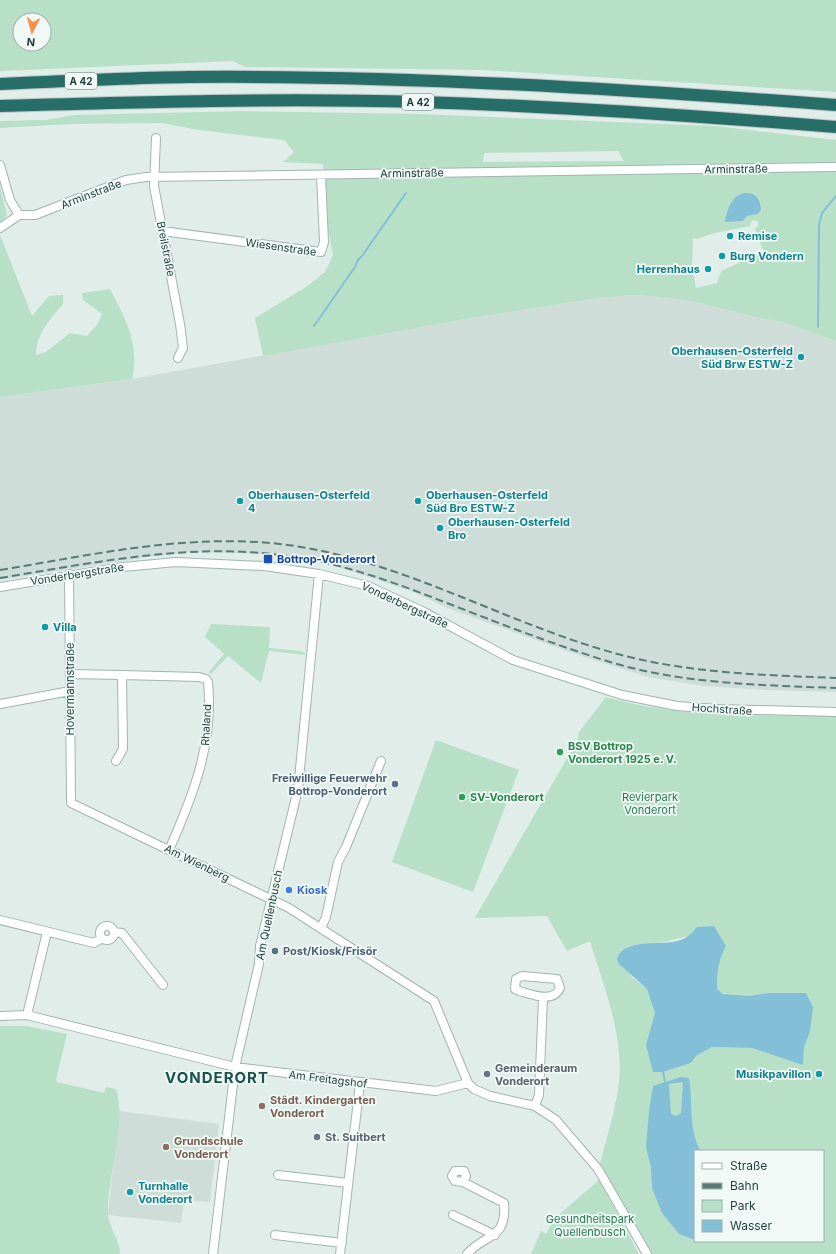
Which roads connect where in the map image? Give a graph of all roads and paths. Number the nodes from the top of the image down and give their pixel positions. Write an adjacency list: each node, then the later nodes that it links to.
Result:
1 (0, 84): 2 (highway, A 42)
2 (836, 105)
3 (0, 106): 4 (highway, A 42)
4 (836, 127)
5 (156, 138): 9 (street, Breilstraße)
6 (0, 165): 10 (street)
7 (836, 167): 8 (street, Arminstraße)
8 (321, 174): 9 (street, Arminstraße); 12 (street, Wiesenstraße)
9 (154, 177): 10 (street, Arminstraße); 12 (street, Breilstraße)
10 (19, 215): 11 (street)
11 (0, 228)
12 (162, 231): 13 (street, Breilstraße)
13 (178, 358)
14 (69, 574): 15 (street, Vonderbergstraße); 16 (street, Vonderbergstraße); 17 (street, Hovermannstraße)
15 (319, 574): 19 (street, Vonderbergstraße); 27 (street, Am Quellenbusch)
16 (0, 587)
17 (70, 674): 18 (street, Rhaland); 20 (street, Hovermannstraße)
18 (122, 675): 23 (street); 26 (street, Rhaland)
19 (609, 690): 22 (street, Hochstraße)
20 (70, 691): 21 (street); 25 (street, Hovermannstraße)
21 (0, 704)
22 (836, 712)
23 (116, 761)
24 (381, 762): 29 (street)
25 (71, 803): 26 (street, Am Wienberg)
26 (169, 850): 27 (street, Am Wienberg)
27 (271, 899): 29 (street, Am Wienberg); 35 (street, Am Quellenbusch)
28 (0, 920): 30 (street)
29 (321, 928): 37 (street, Am Wienberg)
30 (48, 932): 31 (street); 33 (street)
31 (163, 984)
32 (543, 998): 32 (street); 38 (street)
33 (27, 1015): 34 (street, Am Freitagshof); 35 (street, Am Freitagshof)
34 (0, 1016)
35 (235, 1067): 36 (street, Am Freitagshof); 46 (street, Am Quellenbusch)
36 (360, 1082): 37 (street, Am Freitagshof); 41 (street)
37 (468, 1083): 38 (street)
38 (535, 1106): 49 (street)
39 (278, 1175): 41 (street)
40 (464, 1182): 44 (street)
41 (348, 1183): 45 (street)
42 (453, 1215): 44 (street)
43 (276, 1235): 45 (street)
44 (494, 1236): 48 (street)
45 (342, 1243): 47 (street)
46 (213, 1254)
47 (340, 1254)
48 (467, 1254)
49 (647, 1254)

